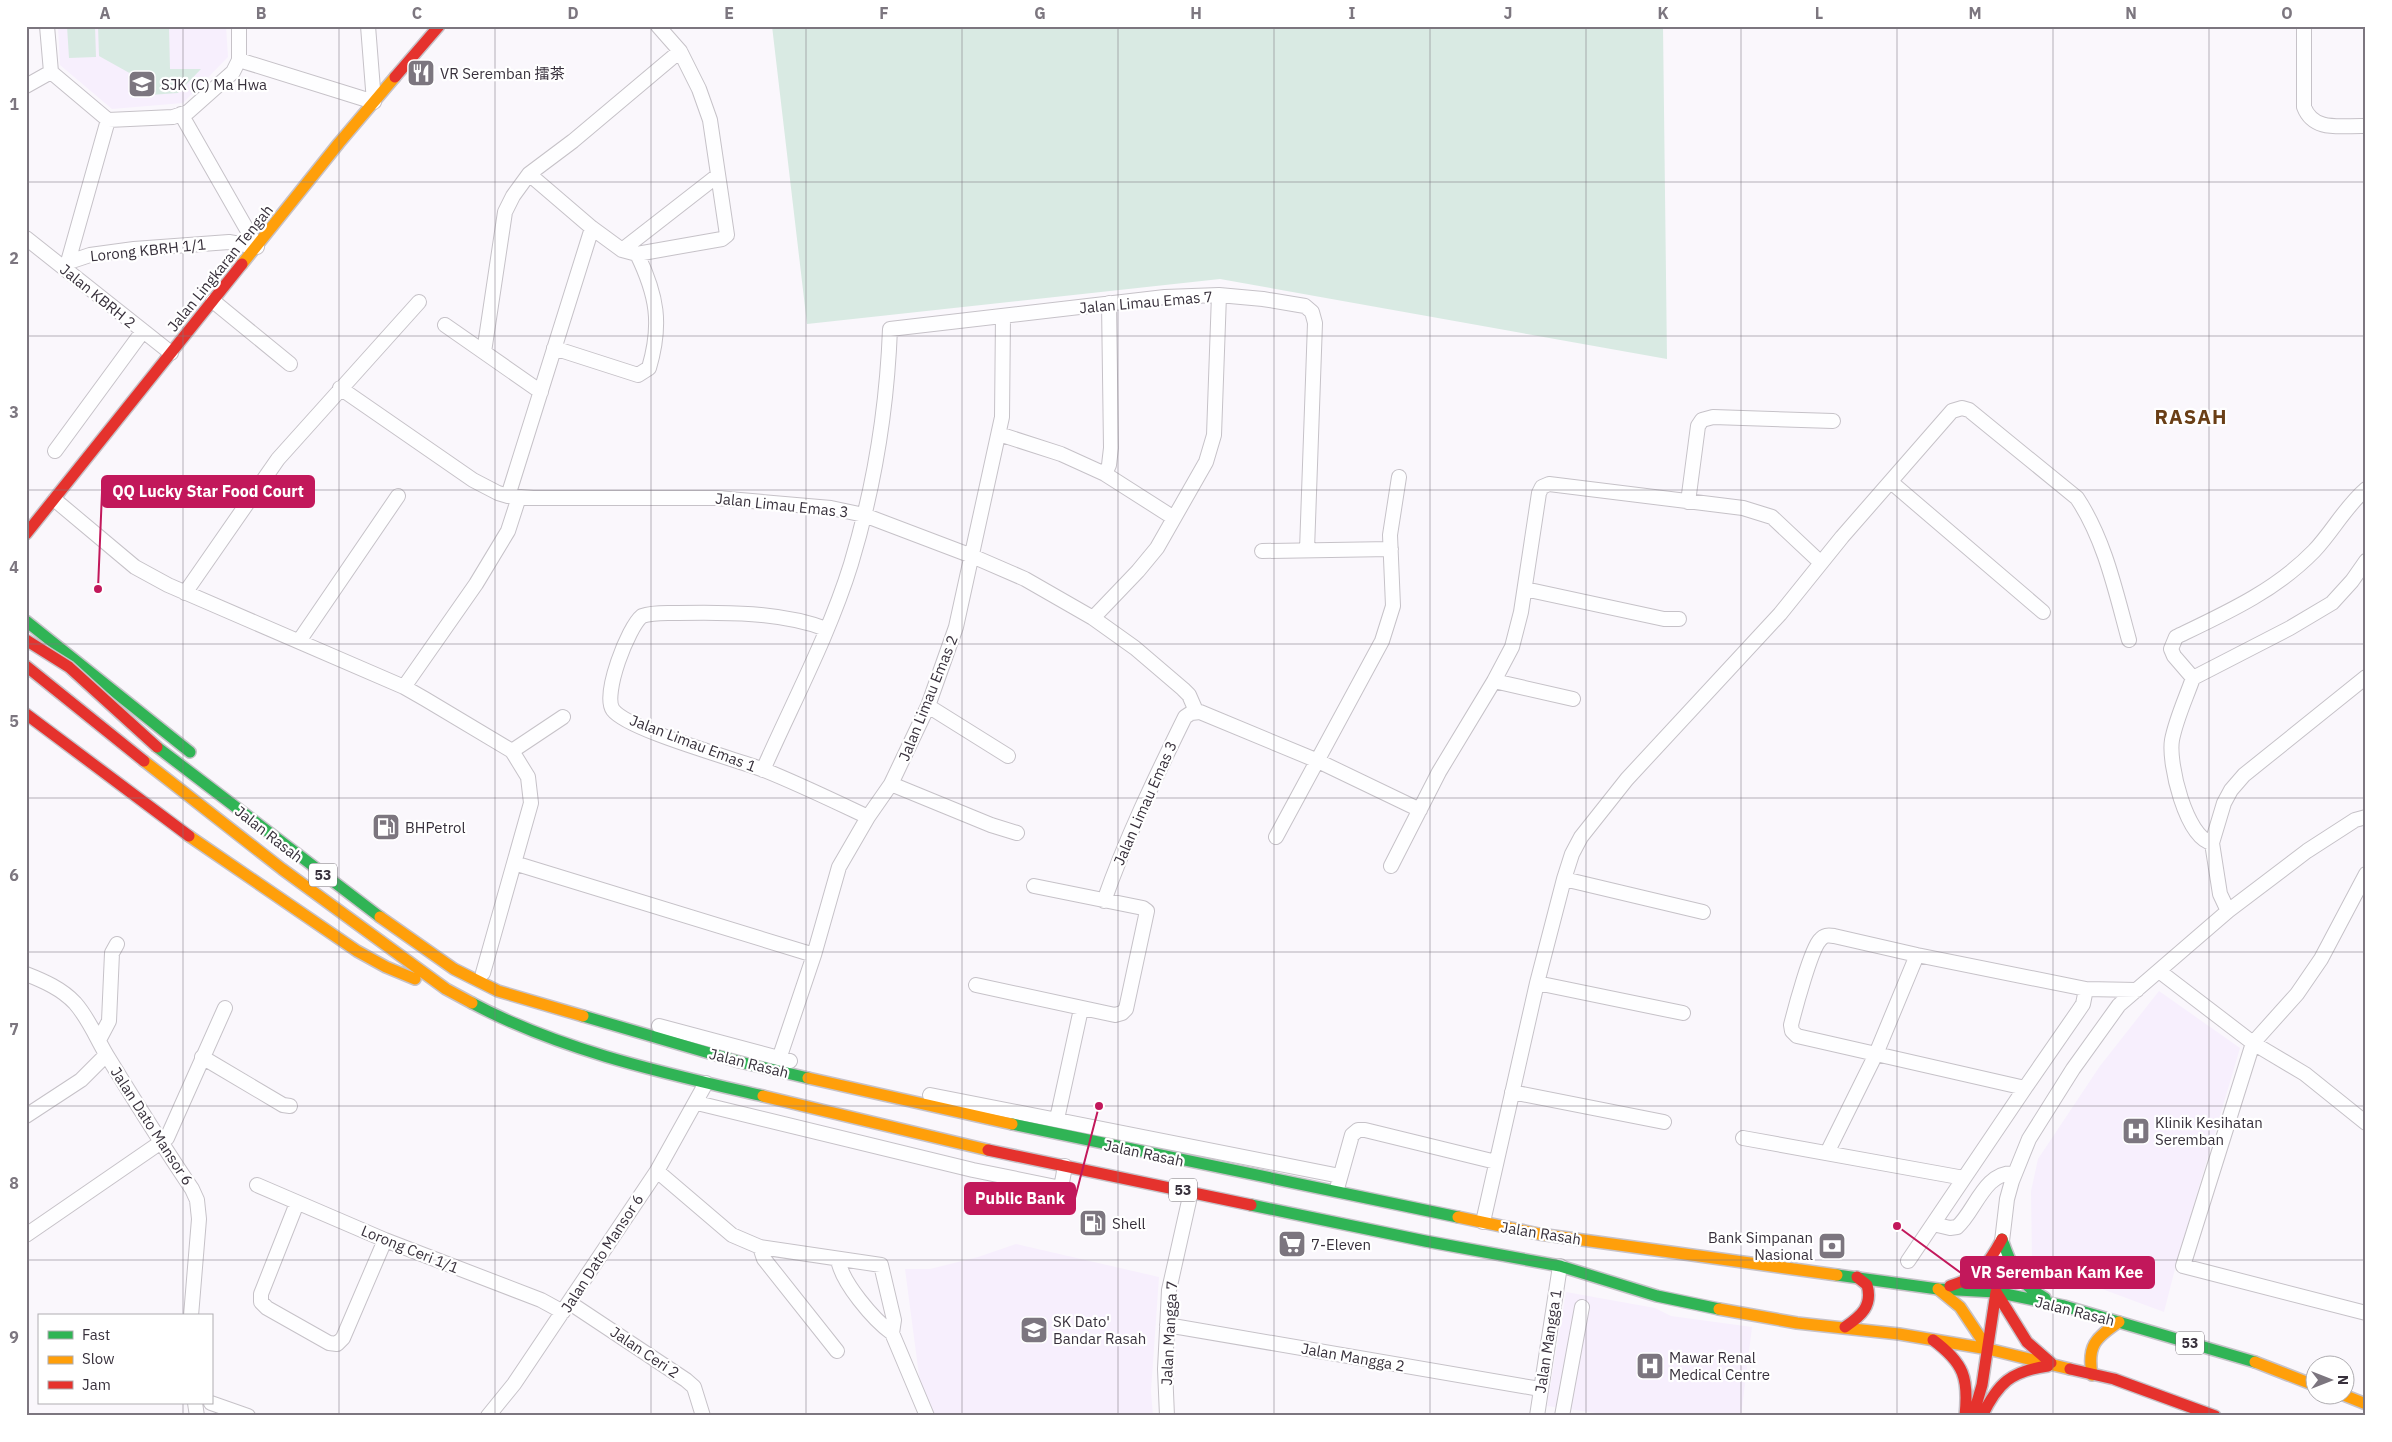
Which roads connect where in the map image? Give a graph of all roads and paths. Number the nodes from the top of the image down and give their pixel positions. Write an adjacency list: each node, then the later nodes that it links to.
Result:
1 (47, 26): 9 (street)
2 (239, 26): 8 (street)
3 (368, 26): 11 (street)
4 (439, 26): 11 (main road, Jalan Lingkaran Tengah)
5 (659, 26): 7 (street)
6 (2304, 26): 14 (street)
7 (680, 51): 15 (street); 16 (street)
8 (239, 60): 11 (street); 12 (street)
9 (51, 72): 10 (street); 13 (street)
10 (26, 86)
11 (374, 102): 19 (main road, Jalan Lingkaran Tengah)
12 (181, 114): 13 (street); 19 (street)
13 (108, 120): 22 (street)
14 (2366, 126)
15 (529, 174): 17 (street); 32 (street)
16 (717, 176): 20 (street); 21 (street)
17 (592, 228): 20 (street); 31 (street)
18 (26, 238): 22 (street, Jalan KBRH 2)
19 (257, 247): 22 (street, Lorong KBRH 1/1); 24 (main road, Jalan Lingkaran Tengah)
20 (622, 250): 21 (street)
21 (637, 254): 31 (street)
22 (68, 266): 30 (street, Jalan KBRH 2)
23 (1219, 296): 26 (street, Jalan Limau Emas 7); 49 (street); 51 (street, Jalan Limau Emas 7)
24 (213, 301): 33 (main road, Jalan Lingkaran Tengah); 34 (street)
25 (419, 302): 35 (street)
26 (1109, 303): 27 (street, Jalan Limau Emas 7); 40 (street)
27 (1003, 316): 29 (street, Jalan Limau Emas 7); 38 (street, Jalan Limau Emas 2)
28 (445, 325): 32 (street)
29 (890, 329): 48 (street, Jalan Limau Emas 1)
30 (143, 332): 33 (street, Jalan KBRH 2); 39 (street)
31 (554, 348): 36 (street)
32 (484, 352): 36 (street)
33 (171, 353): 46 (main road, Jalan Lingkaran Tengah)
34 (290, 364)
35 (340, 388): 45 (street, Jalan Limau Emas 3); 58 (street)
36 (540, 392): 45 (street)
37 (1833, 421): 47 (street)
38 (999, 434): 40 (street); 54 (street, Jalan Limau Emas 2)
39 (55, 451)
40 (1105, 474): 49 (street)
41 (1398, 477): 52 (street)
42 (1891, 482): 56 (street); 59 (street); 65 (street)
43 (2366, 489): 71 (street)
44 (398, 496): 66 (street)
45 (513, 497): 48 (street, Jalan Limau Emas 3); 74 (street)
46 (55, 500): 50 (main road, Jalan Lingkaran Tengah); 58 (street)
47 (1688, 502): 56 (street); 57 (street)
48 (864, 515): 54 (street, Jalan Limau Emas 3); 63 (street, Jalan Limau Emas 1)
49 (1174, 518): 60 (street)
50 (27, 535)
51 (1307, 550): 52 (street); 53 (street)
52 (1392, 550): 84 (street)
53 (1262, 551)
54 (972, 556): 60 (street, Jalan Limau Emas 3); 76 (street, Jalan Limau Emas 2)
55 (2366, 561): 71 (street)
56 (1821, 563): 97 (street)
57 (1525, 588): 61 (street); 73 (street)
58 (185, 593): 66 (street)
59 (2043, 612)
60 (1092, 618): 77 (street, Jalan Limau Emas 3)
61 (1679, 619)
62 (29, 627): 67 (main road); 69 (main road, bridge); 83 (main road)
63 (826, 629): 85 (street, Jalan Limau Emas 1); 85 (street, Jalan Limau Emas 1)
64 (26, 640): 69 (main road, Jalan Rasah / 53, bridge)
65 (2129, 640)
66 (299, 641): 74 (street)
67 (26, 652)
68 (26, 666): 80 (main road, Jalan Rasah / 53)
69 (69, 667): 113 (main road, Jalan Rasah / 53, bridge)
70 (2366, 677): 92 (street)
71 (2193, 678): 92 (street)
72 (26, 679): 80 (main road)
73 (1494, 681): 75 (street); 87 (street)
74 (404, 686): 81 (street)
75 (1572, 699)
76 (928, 706): 82 (street); 86 (street, Jalan Limau Emas 2)
77 (1196, 711): 84 (street); 99 (street, Jalan Limau Emas 3)
78 (26, 714): 111 (main road)
79 (563, 717): 81 (street)
80 (94, 722): 111 (main road, Jalan Rasah / 53)
81 (512, 752): 93 (street)
82 (1008, 756)
83 (198, 758)
84 (1318, 761): 87 (street); 91 (street)
85 (763, 770): 88 (street, Jalan Limau Emas 1)
86 (892, 784): 88 (street, Jalan Limau Emas 2); 90 (street)
87 (1420, 810): 94 (street)
88 (868, 817): 103 (street, Jalan Limau Emas 2)
89 (2366, 818): 100 (street)
90 (1017, 833)
91 (1276, 837)
92 (2212, 843): 100 (street)
93 (514, 863): 103 (street); 107 (street)
94 (1391, 866)
95 (337, 869): 105 (main road)
96 (2366, 874): 119 (street)
97 (1564, 879): 101 (street); 109 (street)
98 (1034, 886): 99 (street)
99 (1104, 901): 116 (street)
100 (2228, 911): 106 (street)
101 (1702, 912)
102 (116, 944): 118 (street)
103 (814, 955): 123 (street, Jalan Limau Emas 2)
104 (1917, 955): 112 (street); 121 (street); 121 (street)
105 (445, 956): 107 (street); 113 (main road)
106 (2159, 971): 114 (street); 119 (street)
107 (483, 973): 123 (street)
108 (26, 974): 118 (street, Jalan Dato Mansor 6)
109 (1537, 983): 117 (street); 126 (street)
110 (976, 985): 116 (street)
111 (446, 989): 124 (main road, Jalan Rasah / 53)
112 (2086, 989): 114 (street); 125 (street)
113 (498, 990): 146 (main road, Jalan Rasah / 53)
114 (2137, 990): 141 (street)
115 (225, 1008): 122 (street)
116 (1081, 1009): 130 (street)
117 (1683, 1013)
118 (99, 1040): 120 (street, Jalan Dato Mansor 6)
119 (2253, 1043): 132 (street); 164 (street)
120 (106, 1054): 129 (street); 134 (street, Jalan Dato Mansor 6)
121 (1876, 1054): 125 (street); 136 (street)
122 (202, 1057): 128 (street); 134 (street)
123 (779, 1059): 130 (street)
124 (706, 1083): 127 (street, Jalan Dato Mansor 6); 135 (main road, Jalan Rasah / 53)
125 (2026, 1088): 143 (street)
126 (1512, 1092): 131 (street); 137 (street)
127 (697, 1103): 139 (street); 140 (street, Jalan Dato Mansor 6)
128 (290, 1106)
129 (26, 1116)
130 (1057, 1119): 142 (street)
131 (1664, 1122)
132 (2366, 1123)
133 (1743, 1138): 136 (street)
134 (161, 1144): 150 (street); 163 (street, Jalan Dato Mansor 6)
135 (979, 1148): 138 (main road, Jalan Rasah / 53); 139 (street)
136 (1827, 1153): 143 (street)
137 (1496, 1162): 142 (street); 148 (street)
138 (1065, 1166): 139 (street); 145 (main road, Jalan Rasah / 53)
139 (973, 1170)
140 (657, 1171): 153 (street); 162 (street, Jalan Dato Mansor 6)
141 (2015, 1173): 149 (street); 151 (street)
142 (1340, 1176): 146 (street)
143 (1964, 1178): 149 (street)
144 (257, 1185): 147 (street, Lorong Ceri 1/1)
145 (1190, 1192): 156 (main road, Jalan Rasah / 53); 166 (street, Jalan Mangga 7)
146 (1336, 1193): 148 (main road, Jalan Rasah / 53)
147 (297, 1203): 152 (street, Lorong Ceri 1/1); 152 (street)
148 (1483, 1222): 157 (main road, Jalan Rasah / 53)
149 (1933, 1224): 155 (street)
150 (26, 1235)
151 (2002, 1239): 158 (main road); 159 (street); 160 (main road)
152 (385, 1240): 162 (street, Lorong Ceri 1/1)
153 (760, 1247): 154 (street); 171 (street)
154 (838, 1259): 168 (street); 168 (street)
155 (1908, 1261)
156 (1560, 1266): 167 (main road, Jalan Rasah / 53); 175 (street, Jalan Mangga 1)
157 (1857, 1277): 158 (main road, Jalan Rasah / 53); 167 (main road)
158 (1938, 1289): 159 (main road, Jalan Rasah / 53); 170 (main road)
159 (1996, 1292): 160 (main road, Jalan Rasah / 53); 170 (main road); 172 (main road)
160 (2064, 1306): 165 (main road, Jalan Rasah / 53)
161 (1582, 1307): 186 (street)
162 (567, 1308): 179 (street, Jalan Dato Mansor 6); 182 (street, Jalan Ceri 2)
163 (191, 1314)
164 (2366, 1314)
165 (2119, 1322): 173 (main road); 174 (main road, Jalan Rasah / 53)
166 (1167, 1325): 175 (street, Jalan Mangga 2); 184 (street, Jalan Mangga 7)
167 (1845, 1327): 169 (main road, Jalan Rasah / 53)
168 (892, 1333): 183 (street)
169 (1933, 1340): 170 (main road, Jalan Rasah / 53); 187 (main road)
170 (1988, 1349): 172 (main road, Jalan Rasah / 53); 188 (main road)
171 (837, 1351)
172 (2053, 1365): 173 (main road, Jalan Rasah / 53); 189 (main road)
173 (2092, 1375): 190 (main road, Jalan Rasah / 53)
174 (2304, 1381)
175 (1540, 1389): 180 (street, Jalan Mangga 1)
176 (2354, 1399): 178 (main road)
177 (212, 1403): 181 (street)
178 (2366, 1404)
179 (494, 1414)
180 (1537, 1414): 185 (street)
181 (248, 1416)
182 (703, 1416)
183 (927, 1416)
184 (1168, 1416)
185 (1555, 1416)
186 (1562, 1416)
187 (1965, 1416)
188 (1973, 1416)
189 (1982, 1416)
190 (2215, 1416)

